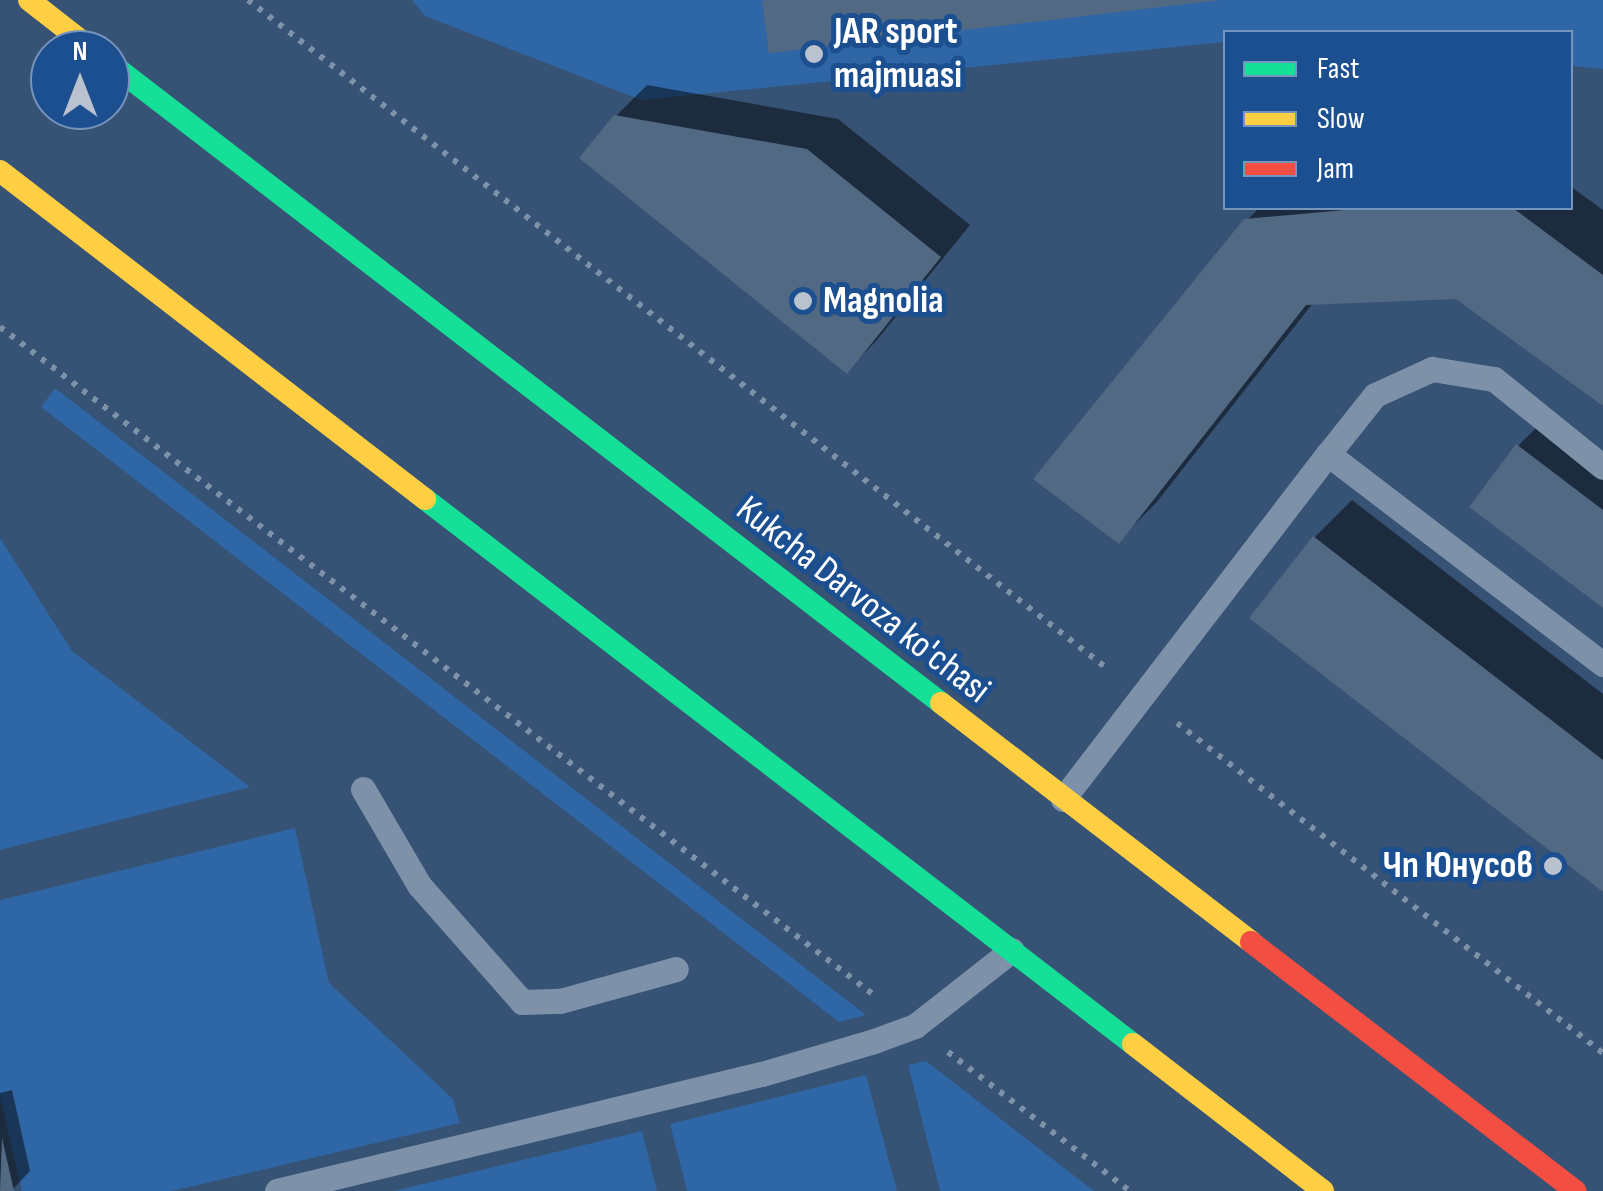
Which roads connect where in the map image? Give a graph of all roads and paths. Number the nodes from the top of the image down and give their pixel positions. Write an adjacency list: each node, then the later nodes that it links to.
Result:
1 (29, 0): 3 (main road)
2 (248, 0): 10 (path)
3 (68, 30)
4 (130, 78): 12 (main road, Kukcha Darvoza ko'chasi)
5 (0, 172): 13 (main road)
6 (0, 327): 15 (path)
7 (1328, 454): 8 (lane); 9 (lane); 10 (lane)
8 (1603, 466)
9 (1603, 664)
10 (1140, 694): 12 (lane); 16 (path)
11 (364, 789): 14 (lane)
12 (1063, 799): 20 (main road, Kukcha Darvoza ko'chasi)
13 (1012, 950): 15 (lane); 19 (main road)
14 (676, 969)
15 (915, 1026): 17 (lane); 18 (path)
16 (1603, 1053)
17 (277, 1191)
18 (1130, 1191)
19 (1322, 1191)
20 (1575, 1191)

